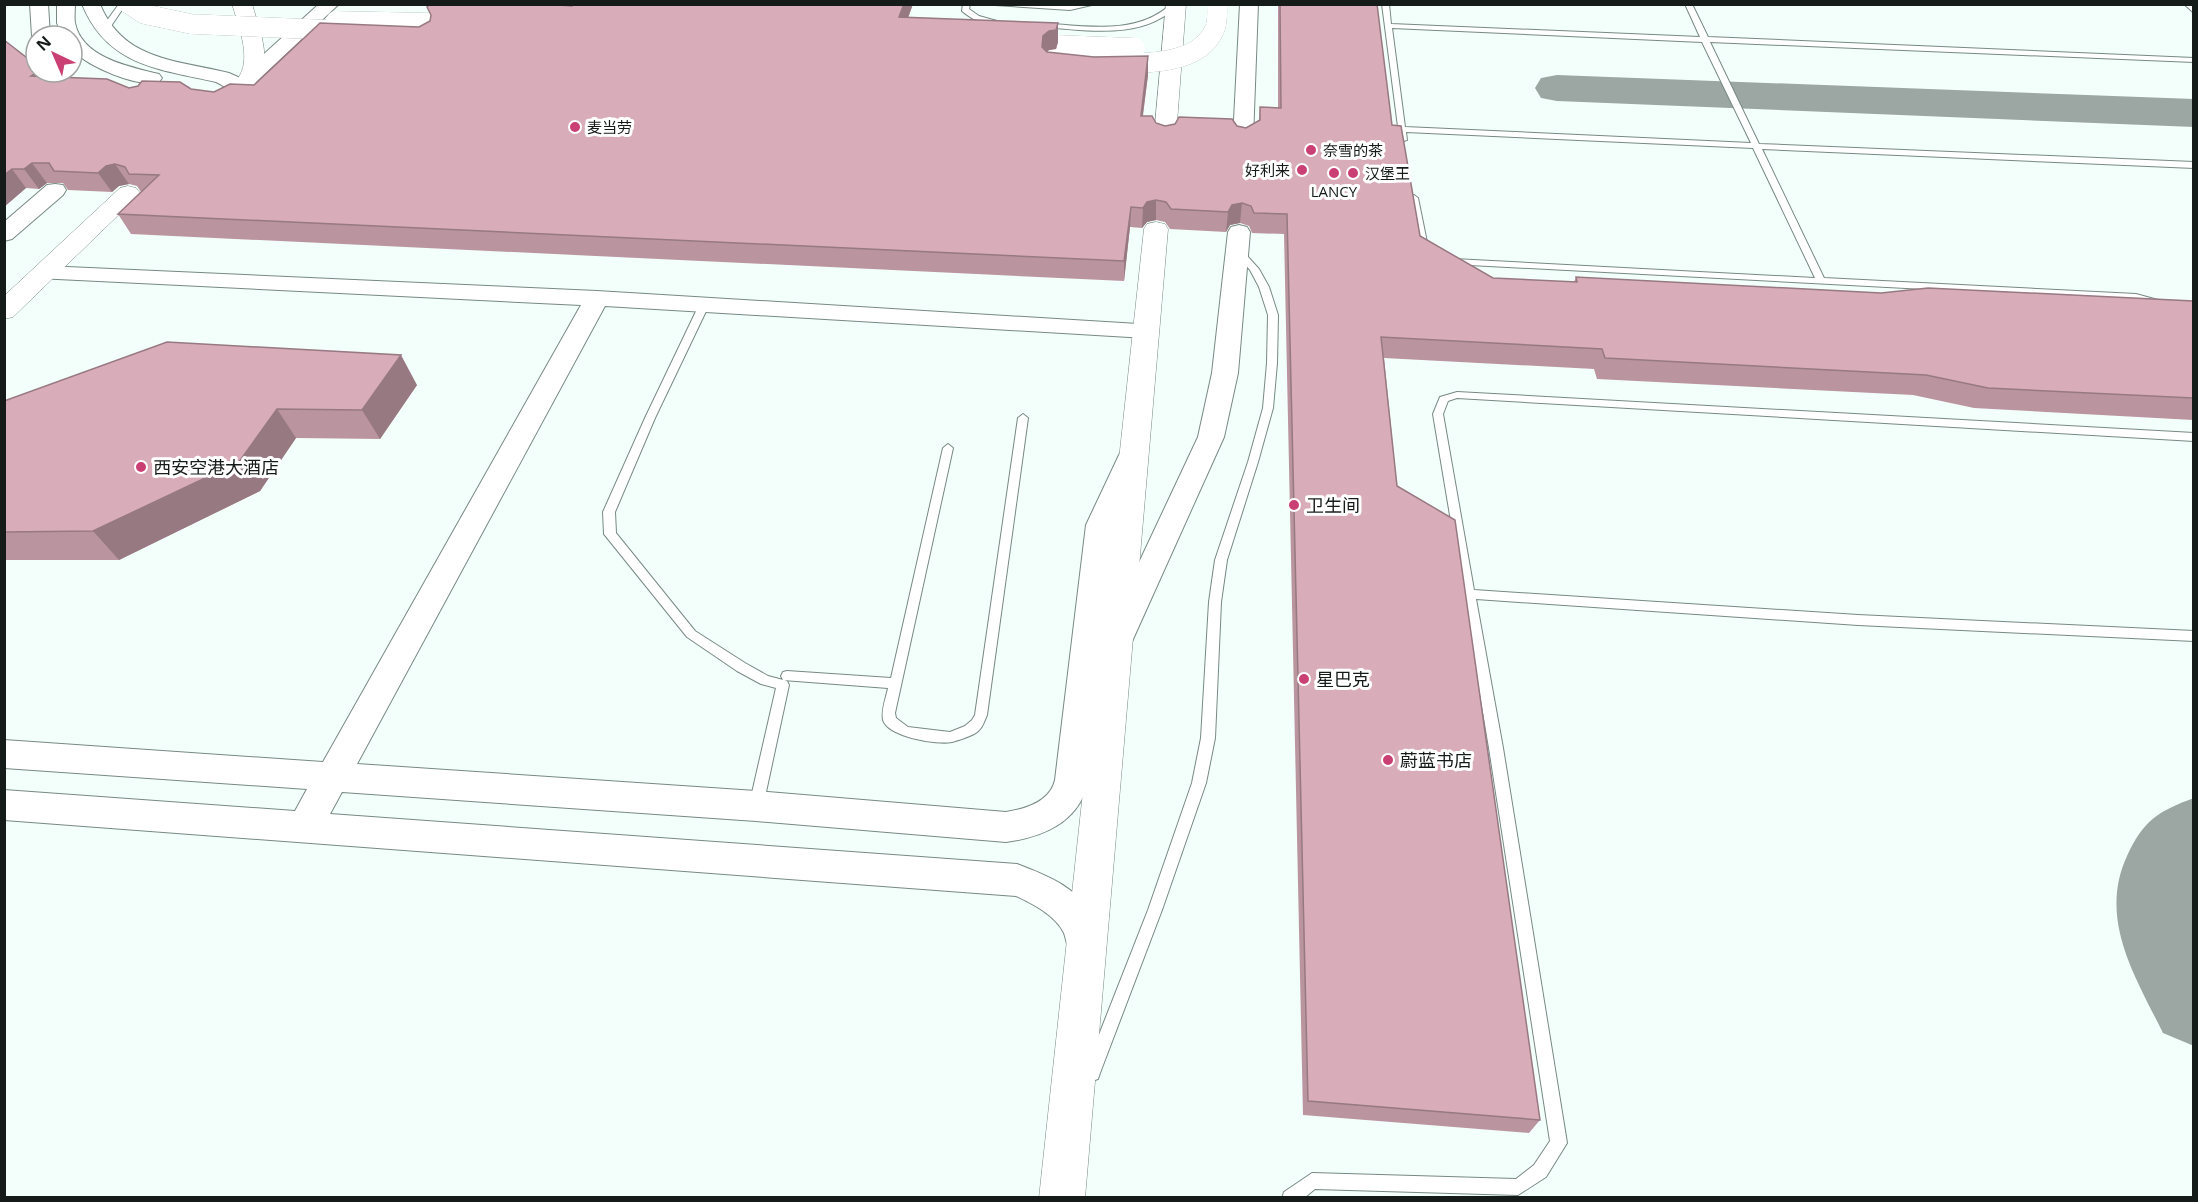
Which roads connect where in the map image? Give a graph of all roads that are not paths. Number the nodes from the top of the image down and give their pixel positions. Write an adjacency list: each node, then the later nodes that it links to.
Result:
1 (39, 4): 19 (street)
2 (66, 4): 20 (street)
3 (91, 4): 24 (street)
4 (123, 4): 24 (lane)
5 (129, 4): 23 (street, bridge)
6 (330, 4): 31 (street)
7 (967, 4): 18 (lane)
8 (983, 4): 9 (lane)
9 (1093, 4)
10 (1176, 4): 21 (lane); 33 (highway)
11 (1249, 4): 34 (street)
12 (1385, 4): 22 (lane)
13 (1688, 4): 25 (lane)
14 (2187, 4): 16 (lane)
15 (244, 6): 31 (highway)
16 (2193, 11)
17 (1217, 12): 27 (street, bridge)
18 (1008, 23)
19 (39, 24)
20 (66, 24)
21 (1031, 24)
22 (1387, 26): 25 (lane); 32 (lane)
23 (432, 28)
24 (104, 30): 31 (street)
25 (1704, 39): 28 (lane); 35 (lane)
26 (84, 50): 31 (street)
27 (1056, 53)
28 (2193, 60)
29 (87, 76): 30 (street)
30 (114, 88)
31 (220, 93)
32 (1401, 129): 35 (lane); 36 (lane)
33 (1165, 136)
34 (1244, 139)
35 (1754, 145): 37 (lane); 47 (lane)
36 (1405, 151)
37 (2193, 165)
38 (1411, 184): 44 (lane)
39 (55, 190): 42 (street)
40 (128, 193): 46 (highway)
41 (1156, 229): 52 (highway)
42 (4, 234)
43 (1238, 241): 59 (street); 68 (lane)
44 (1431, 256)
45 (1448, 261): 47 (lane)
46 (45, 273): 48 (street); 51 (highway)
47 (1821, 281): 50 (lane)
48 (597, 298): 49 (street); 63 (street)
49 (704, 305): 52 (street); 65 (lane)
50 (2165, 305)
51 (4, 311)
52 (1146, 330): 56 (highway)
53 (1023, 418): 61 (lane)
54 (2193, 437): 57 (lane)
55 (948, 448): 61 (lane)
56 (1134, 453): 59 (highway); 65 (street)
57 (1469, 594): 58 (lane); 70 (lane)
58 (2193, 636)
59 (1115, 645): 67 (highway)
60 (787, 676): 61 (lane)
61 (894, 683)
62 (4, 754): 63 (street)
63 (332, 776): 65 (street); 66 (street)
64 (4, 805): 66 (street)
65 (756, 806)
66 (304, 828): 67 (street)
67 (1086, 954): 68 (highway)
68 (1068, 1133): 69 (highway)
69 (1062, 1197)
70 (1290, 1197)

